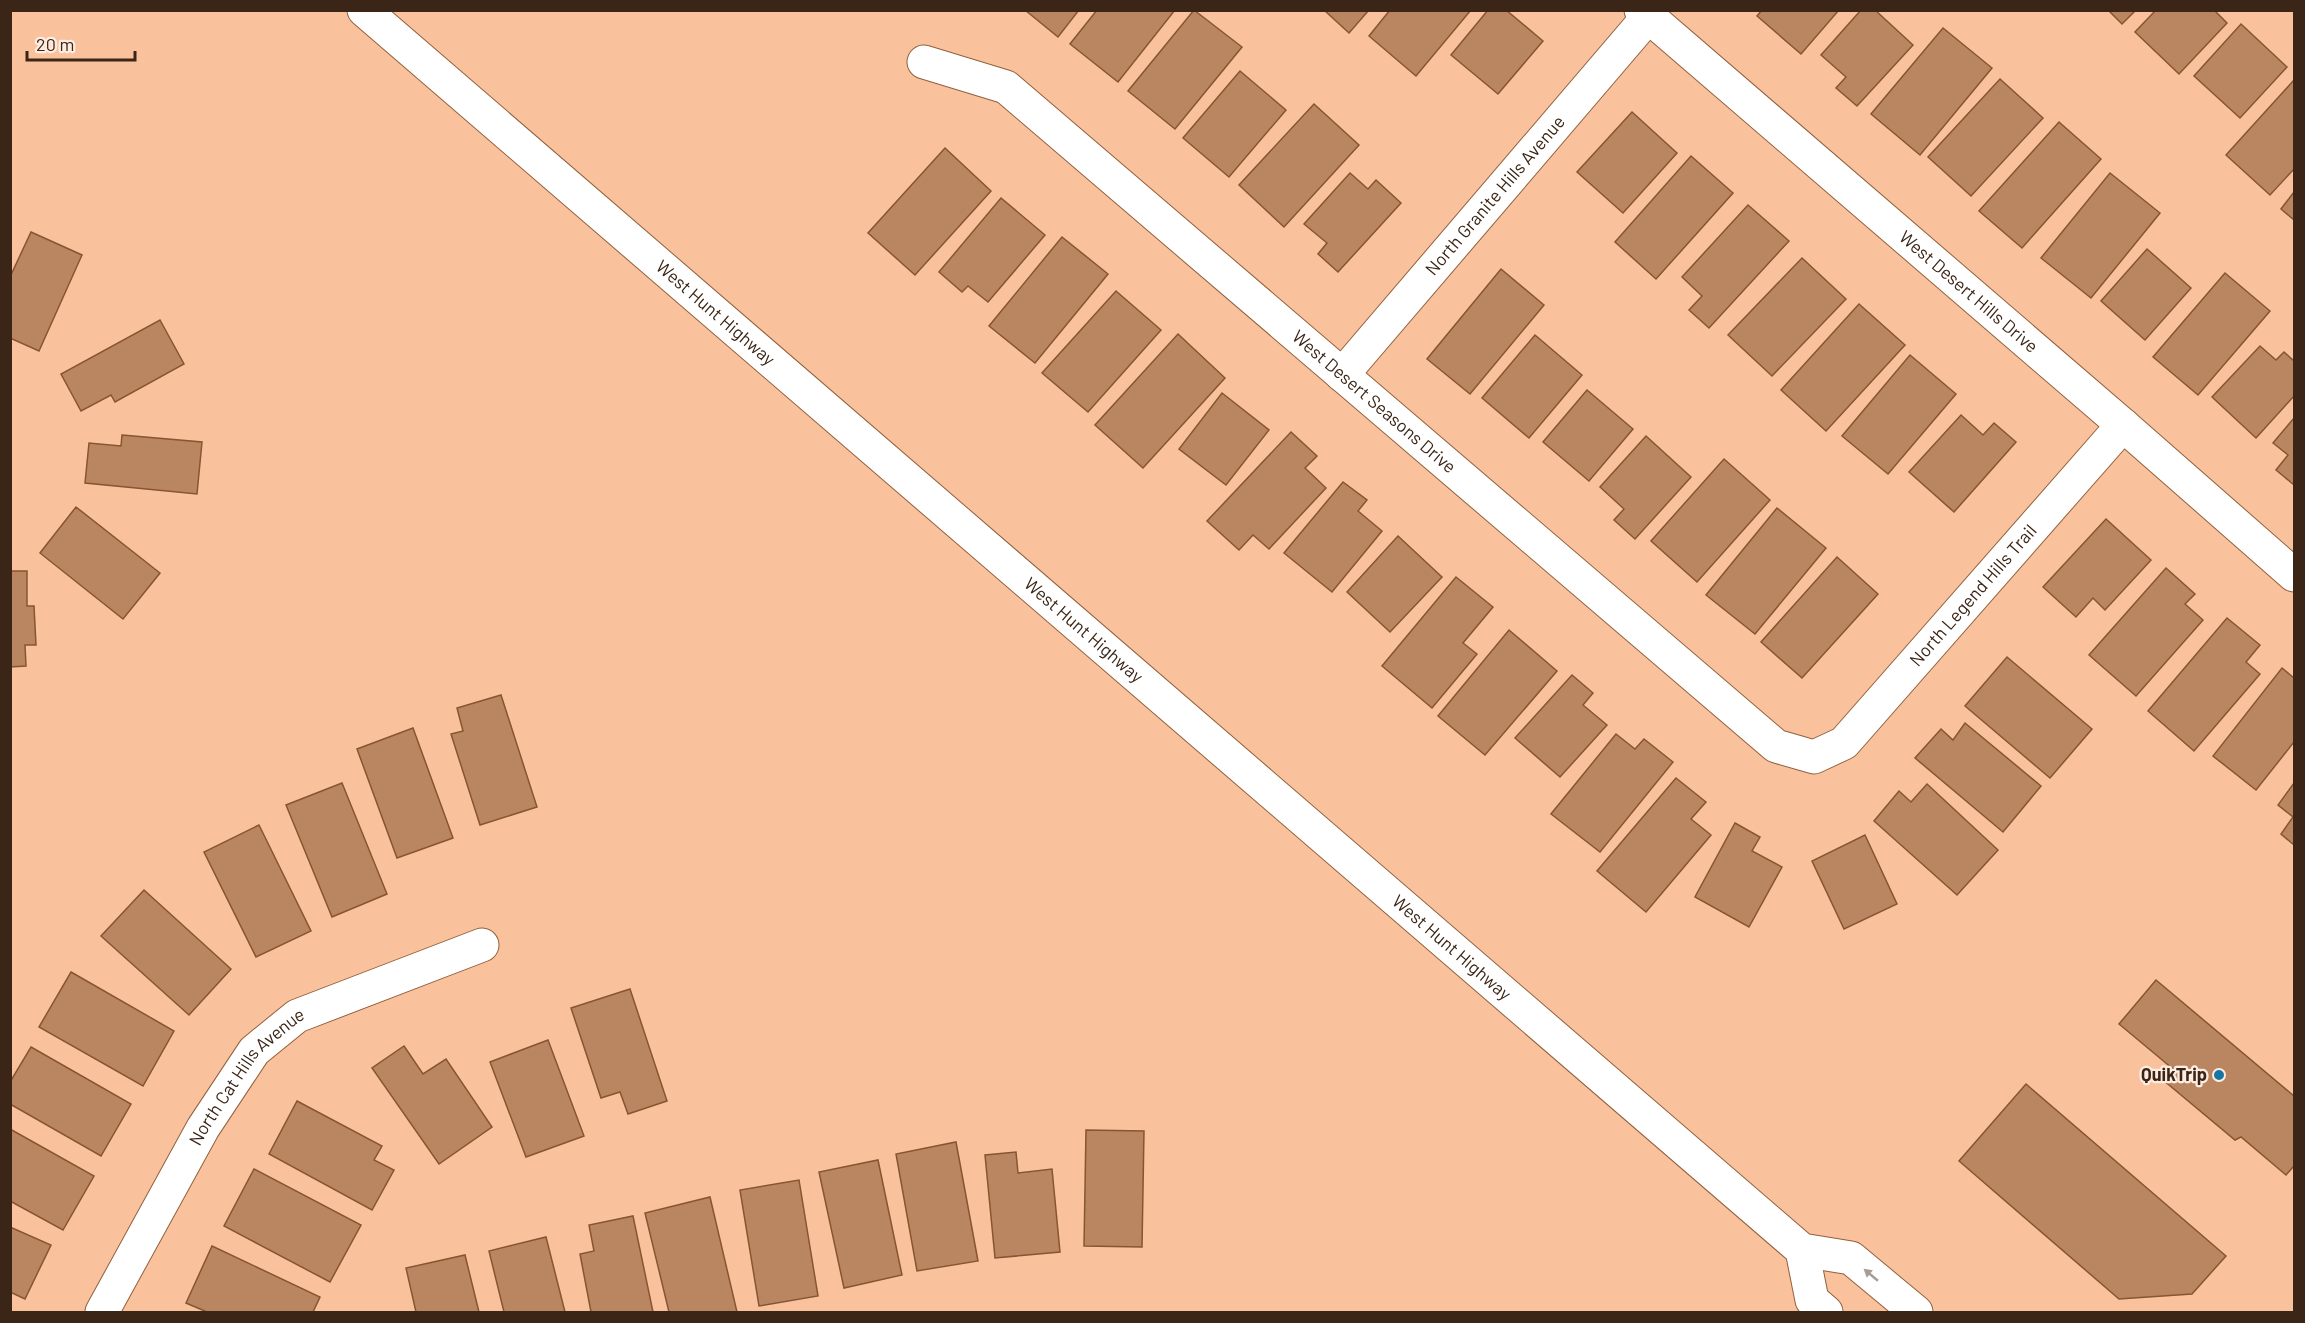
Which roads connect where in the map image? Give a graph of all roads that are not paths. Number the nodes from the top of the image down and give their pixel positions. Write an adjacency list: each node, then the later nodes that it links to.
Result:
1 (364, 10): 9 (street, West Hunt Highway)
2 (1645, 14): 4 (street, North Granite Hills Avenue); 5 (street, West Desert Hills Drive)
3 (924, 62): 4 (street, West Desert Seasons Drive)
4 (1342, 375): 7 (street, West Desert Seasons Drive)
5 (2123, 424): 6 (street, West Desert Hills Drive); 7 (street, North Legend Hills Trail)
6 (2295, 575)
7 (1814, 757)
8 (482, 945): 10 (street, North Cat Hills Avenue)
9 (1802, 1250): 11 (street); 12 (street, one-way to 9)
10 (102, 1312)
11 (1826, 1312)
12 (1916, 1312)

